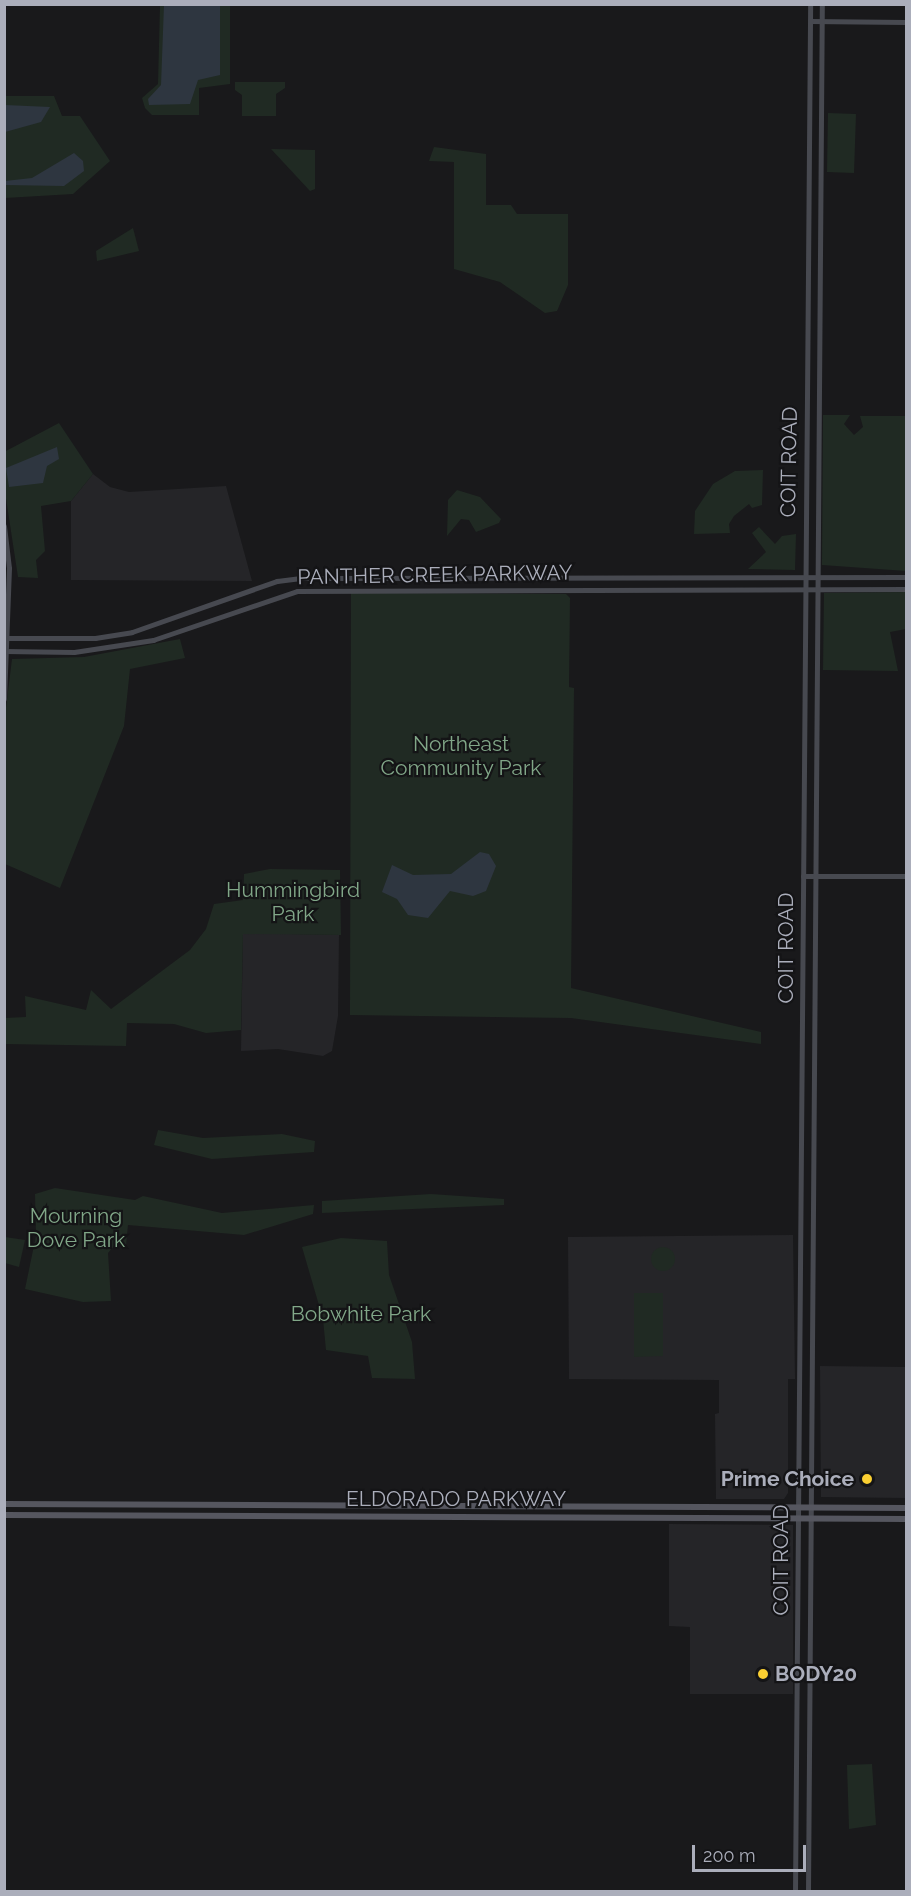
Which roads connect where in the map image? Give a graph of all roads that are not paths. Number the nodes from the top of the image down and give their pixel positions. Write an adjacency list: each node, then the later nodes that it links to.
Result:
1 (810, 4): 3 (main road, COIT ROAD)
2 (822, 4): 4 (main road, COIT ROAD)
3 (810, 21): 4 (main road); 6 (main road, COIT ROAD)
4 (821, 21): 5 (main road); 7 (main road, COIT ROAD)
5 (906, 22)
6 (807, 206): 7 (main road); 9 (main road, COIT ROAD)
7 (819, 206): 10 (main road, COIT ROAD)
8 (4, 526): 15 (main road)
9 (804, 576): 10 (main road, PANTHER CREEK PARKWAY); 14 (main road, COIT ROAD); 15 (main road, PANTHER CREEK PARKWAY)
10 (816, 576): 11 (main road, PANTHER CREEK PARKWAY); 12 (main road, COIT ROAD)
11 (906, 577)
12 (816, 588): 13 (main road, PANTHER CREEK PARKWAY); 14 (main road, PANTHER CREEK PARKWAY); 19 (main road, COIT ROAD)
13 (906, 589)
14 (804, 590): 16 (main road, PANTHER CREEK PARKWAY); 18 (main road, COIT ROAD)
15 (6, 638): 16 (main road)
16 (6, 651): 17 (main road)
17 (4, 699)
18 (803, 876): 19 (main road); 21 (main road, COIT ROAD)
19 (815, 876): 20 (main road); 22 (main road, COIT ROAD)
20 (906, 876)
21 (799, 1352): 22 (main road); 23 (main road, COIT ROAD)
22 (811, 1352): 24 (main road, COIT ROAD)
23 (798, 1422): 24 (main road); 29 (main road, COIT ROAD)
24 (811, 1422): 30 (main road, COIT ROAD)
25 (4, 1504): 26 (main road, ELDORADO PARKWAY)
26 (581, 1506): 27 (main road, ELDORADO PARKWAY); 32 (main road)
27 (710, 1508): 29 (main road, ELDORADO PARKWAY); 34 (main road)
28 (903, 1508): 30 (main road, ELDORADO PARKWAY); 33 (main road)
29 (798, 1509): 30 (main road, ELDORADO PARKWAY); 35 (main road, COIT ROAD)
30 (811, 1509): 36 (main road, COIT ROAD)
31 (4, 1515): 32 (main road, ELDORADO PARKWAY)
32 (581, 1516): 34 (main road, ELDORADO PARKWAY)
33 (903, 1519): 36 (main road, ELDORADO PARKWAY)
34 (710, 1520): 35 (main road, ELDORADO PARKWAY)
35 (798, 1520): 36 (main road, ELDORADO PARKWAY); 37 (main road, COIT ROAD)
36 (811, 1520): 38 (main road, COIT ROAD)
37 (795, 1892)
38 (808, 1892)

